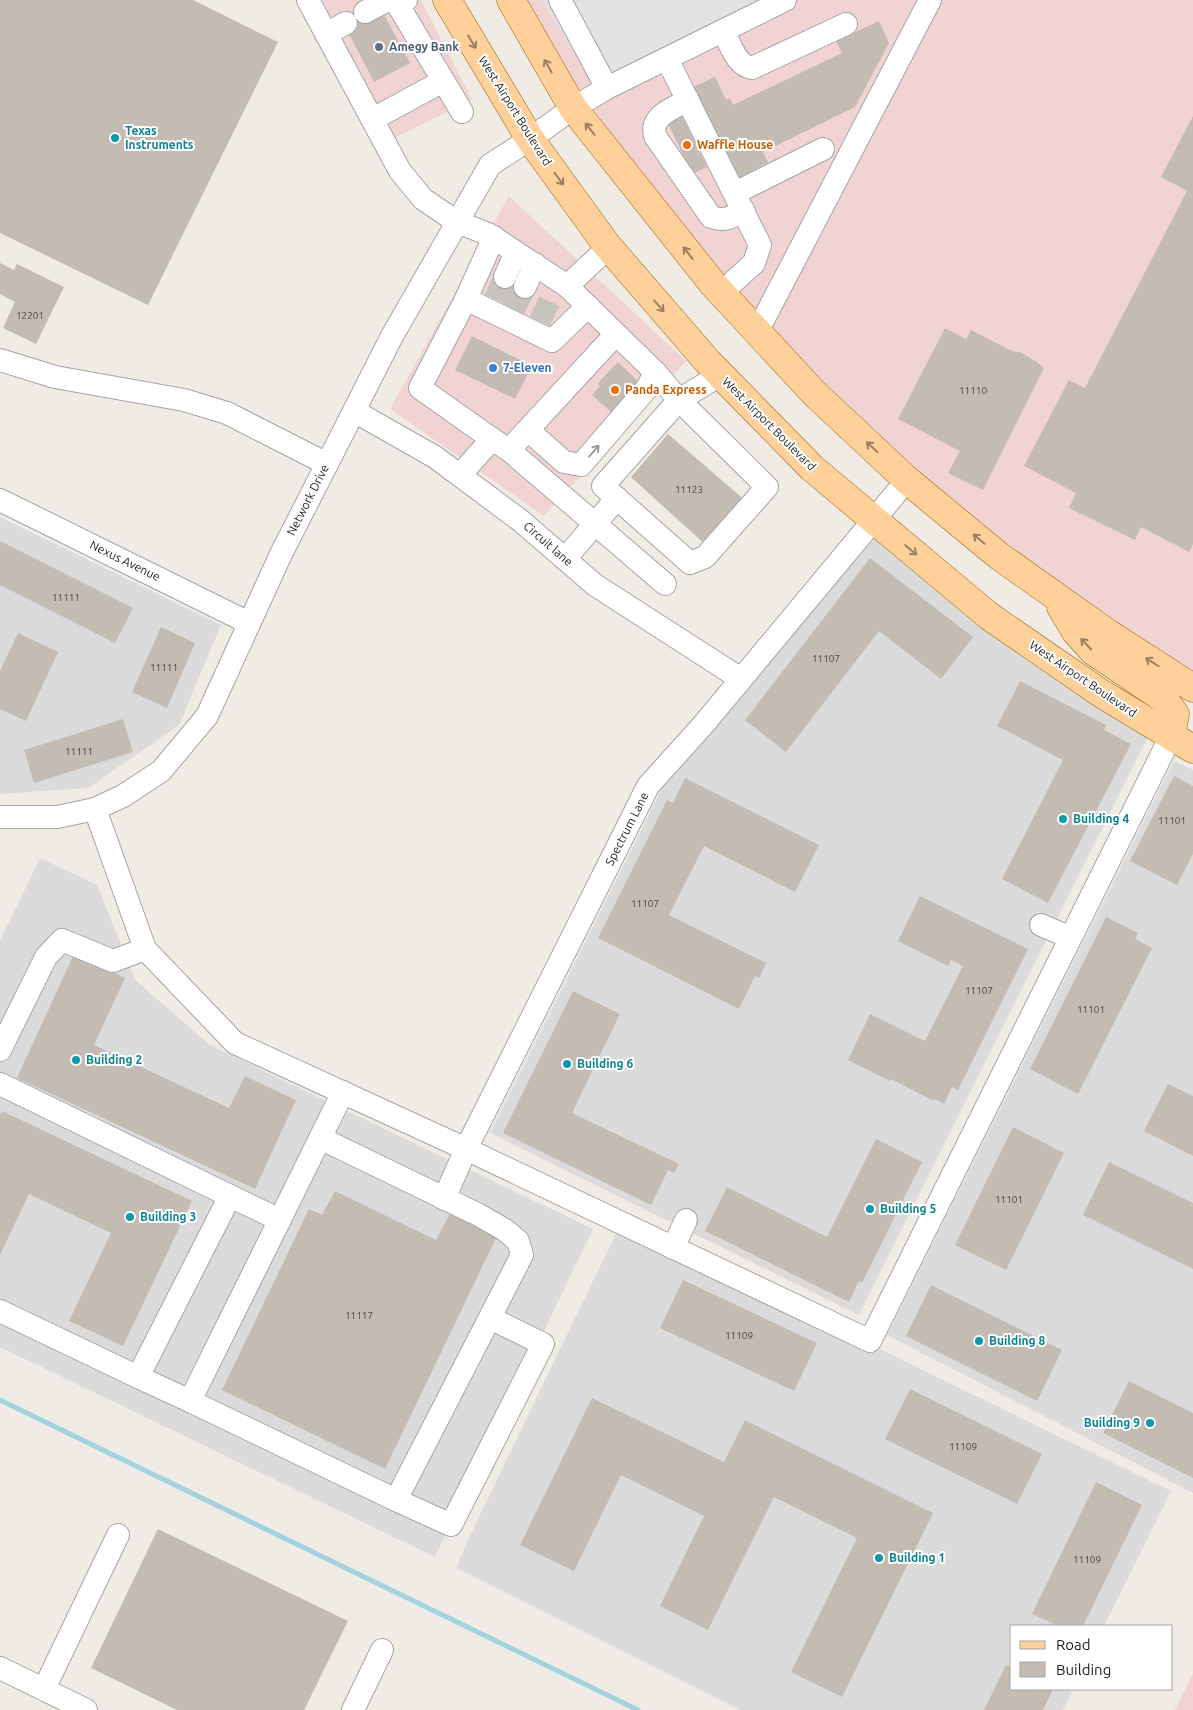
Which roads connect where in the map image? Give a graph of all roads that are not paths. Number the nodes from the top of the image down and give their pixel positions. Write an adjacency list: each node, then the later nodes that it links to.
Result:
1 (308, 0): 10 (street)
2 (447, 0): 18 (main road, West Airport Boulevard, one-way to 18)
3 (511, 0): 15 (main road, one-way to 3)
4 (560, 0): 13 (street)
5 (785, 0): 9 (street, Network Drive)
6 (930, 0): 32 (street)
7 (397, 1): 10 (street); 12 (street)
8 (846, 24): 9 (street)
9 (723, 31): 11 (street, Network Drive)
10 (326, 34): 17 (street)
11 (667, 59): 13 (street, Network Drive); 14 (street)
12 (443, 80): 16 (street); 17 (street)
13 (608, 88): 15 (street, Network Drive)
14 (688, 100): 20 (street); 20 (street)
15 (573, 108): 18 (street, Network Drive); 29 (main road, one-way to 15)
16 (462, 112)
17 (373, 119): 21 (street)
18 (530, 139): 21 (street, Network Drive); 23 (main road, West Airport Boulevard, one-way to 23)
19 (822, 149): 20 (street)
20 (739, 202): 29 (street)
21 (457, 222): 22 (street); 38 (street, Network Drive)
22 (494, 237): 24 (street); 30 (street)
23 (609, 247): 28 (street); 36 (main road, West Airport Boulevard, one-way to 36)
24 (516, 252): 25 (street); 26 (street)
25 (536, 264): 27 (street); 28 (street)
26 (505, 277)
27 (525, 286)
28 (559, 288): 31 (street)
29 (721, 293): 32 (main road)
30 (466, 299): 31 (street); 40 (street)
31 (588, 306): 33 (street)
32 (758, 332): 43 (main road, one-way to 32)
33 (616, 334): 35 (street); 39 (street)
34 (0, 360): 41 (street)
35 (655, 372): 37 (street); 39 (street, one-way to 35)
36 (720, 375): 37 (street); 46 (main road, West Airport Boulevard)
37 (679, 400): 44 (street); 44 (street)
38 (354, 411): 41 (street, Network Drive); 42 (street, Circuit lane)
39 (528, 430): 40 (street)
40 (500, 445): 42 (street); 47 (street)
41 (327, 464): 51 (street, Network Drive)
42 (460, 475): 48 (street, Circuit lane)
43 (907, 480): 46 (street, Spectrum Lane); 50 (main road, one-way to 43)
44 (617, 498): 47 (street)
45 (0, 500): 51 (street, Nexus Avenue)
46 (874, 519): 52 (street, Spectrum Lane); 54 (main road, West Airport Boulevard, one-way to 54)
47 (595, 525): 48 (street); 49 (street)
48 (566, 559): 52 (street, Circuit lane)
49 (665, 584)
50 (1055, 596): 53 (main road, one-way to 50); 54 (main road, one-way to 50)
51 (250, 623): 55 (street, Network Drive)
52 (741, 679): 64 (street, Spectrum Lane)
53 (1193, 688)
54 (1182, 742): 58 (street)
55 (95, 809): 56 (street, Network Drive); 59 (street)
56 (0, 816)
57 (1041, 925): 58 (street)
58 (1070, 937): 69 (street)
59 (145, 949): 60 (street); 62 (street)
60 (0, 1050)
61 (0, 1084): 65 (street)
62 (343, 1092): 63 (street); 64 (street)
63 (320, 1138): 66 (street); 67 (street)
64 (466, 1149): 66 (street, Spectrum Lane); 69 (street)
65 (230, 1196): 67 (street); 72 (street)
66 (444, 1199): 71 (street)
67 (280, 1220): 73 (street)
68 (686, 1220): 69 (street)
69 (672, 1248)
70 (0, 1311): 72 (street)
71 (490, 1318): 74 (street); 74 (street)
72 (138, 1377): 73 (street)
73 (190, 1401): 74 (street)
74 (396, 1500)
75 (118, 1535): 78 (street)
76 (382, 1650): 80 (street)
77 (0, 1668): 78 (street)
78 (44, 1689): 79 (street)
79 (86, 1710)
80 (353, 1710)

